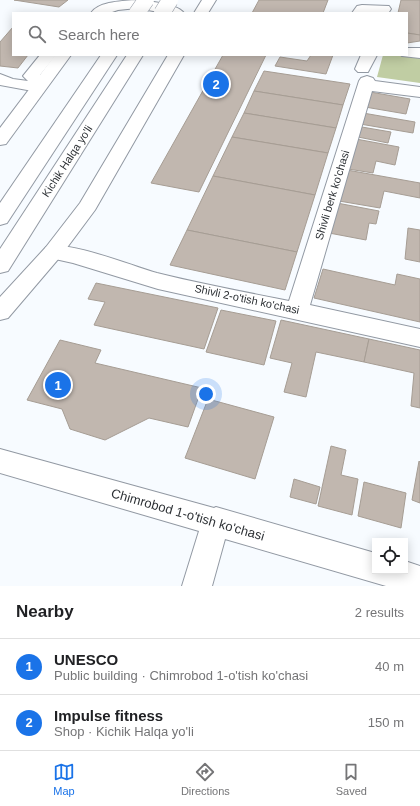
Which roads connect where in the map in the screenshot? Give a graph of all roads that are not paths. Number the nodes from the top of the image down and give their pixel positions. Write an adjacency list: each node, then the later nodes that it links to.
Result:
1 (104, 0): 6 (main road)
2 (146, 0): 8 (main road, bridge)
3 (170, 0): 9 (main road, bridge)
4 (209, 0): 11 (main road)
5 (385, 7): 12 (main road)
6 (98, 12)
7 (99, 12): 10 (main road)
8 (138, 12)
9 (163, 12)
10 (174, 12)
11 (202, 12)
12 (360, 12)
13 (47, 56): 20 (main road)
14 (62, 56): 20 (main road)
15 (108, 56): 23 (main road)
16 (134, 56): 25 (main road, Kichik Halqa yo'li)
17 (175, 56): 24 (main road)
18 (366, 72): 21 (main road); 26 (main road, Shivli berk ko'chasi)
19 (0, 79): 20 (main road)
20 (40, 84): 22 (main road)
21 (420, 92)
22 (0, 140)
23 (0, 218)
24 (64, 254): 26 (main road, Shivli 2-o'tish ko'chasi); 27 (main road)
25 (4, 260)
26 (297, 310): 28 (main road, Shivli 2-o'tish ko'chasi)
27 (0, 312)
28 (420, 338)
29 (0, 461): 30 (main road, Chimrobod 1-o'tish ko'chasi)
30 (216, 521): 31 (main road, Chimrobod 1-o'tish ko'chasi); 34 (main road)
31 (372, 567)
32 (396, 574): 33 (main road)
33 (420, 581)
34 (197, 586)

